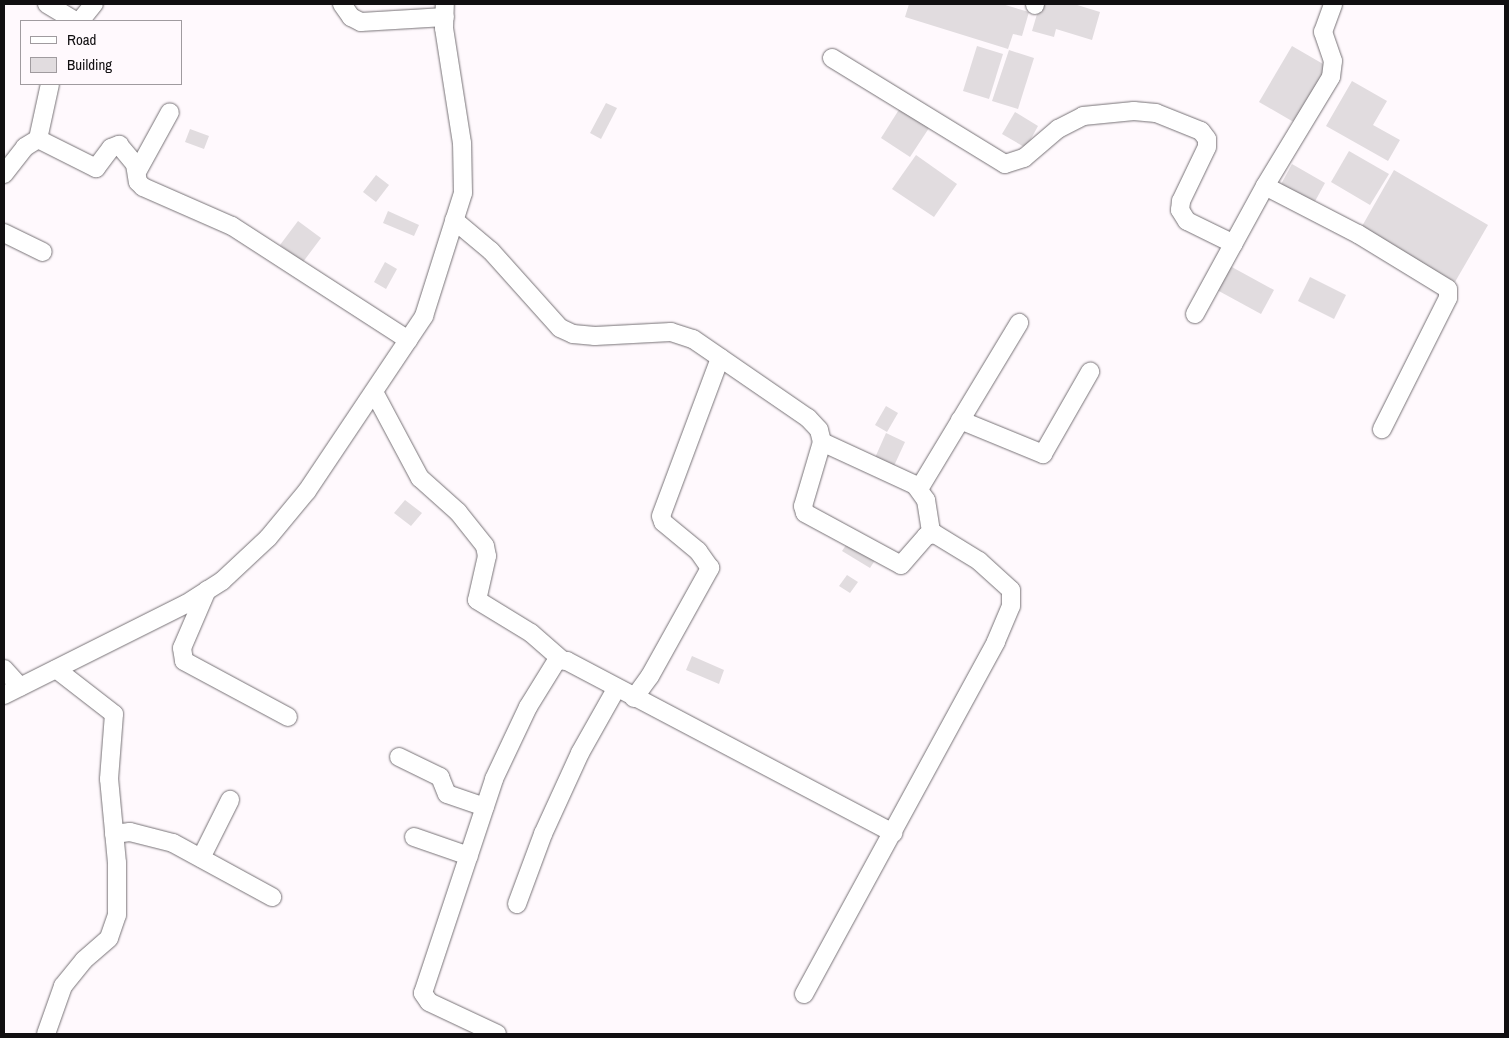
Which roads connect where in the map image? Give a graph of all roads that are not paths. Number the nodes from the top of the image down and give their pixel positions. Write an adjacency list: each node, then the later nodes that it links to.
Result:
1 (47, 4): 6 (street)
2 (94, 4): 7 (street)
3 (342, 4): 5 (street)
4 (1333, 4): 14 (street)
5 (445, 10): 15 (street)
6 (73, 20)
7 (81, 20)
8 (832, 58): 17 (street)
9 (50, 85): 11 (street)
10 (170, 112): 12 (street)
11 (38, 139): 12 (street); 13 (street)
12 (137, 172): 21 (street)
13 (4, 174)
14 (1265, 186): 17 (street); 26 (street)
15 (454, 220): 21 (street); 22 (street)
16 (4, 232): 18 (street)
17 (1234, 244): 19 (street)
18 (43, 252)
19 (1196, 314)
20 (1019, 323): 25 (street)
21 (408, 340): 24 (street)
22 (720, 358): 27 (street); 37 (street)
23 (1090, 372): 25 (street)
24 (374, 392): 30 (street); 31 (street)
25 (960, 420): 28 (street)
26 (1382, 429)
27 (822, 442): 28 (street); 29 (street)
28 (919, 489): 29 (street)
29 (931, 533): 43 (street)
30 (208, 590): 33 (street); 38 (street)
31 (562, 660): 35 (street); 41 (street)
32 (4, 669): 34 (street)
33 (56, 669): 34 (street); 42 (street)
34 (20, 687): 36 (street)
35 (616, 689): 37 (street); 48 (street)
36 (4, 695)
37 (634, 698): 43 (street)
38 (288, 717)
39 (399, 757): 41 (street)
40 (230, 800): 46 (street)
41 (485, 808): 45 (street)
42 (122, 832): 46 (street); 50 (street)
43 (893, 833): 49 (street)
44 (414, 837): 45 (street)
45 (469, 856): 51 (street)
46 (201, 858): 47 (street)
47 (272, 897)
48 (517, 904)
49 (804, 994)
50 (46, 1034)
51 (497, 1034)

